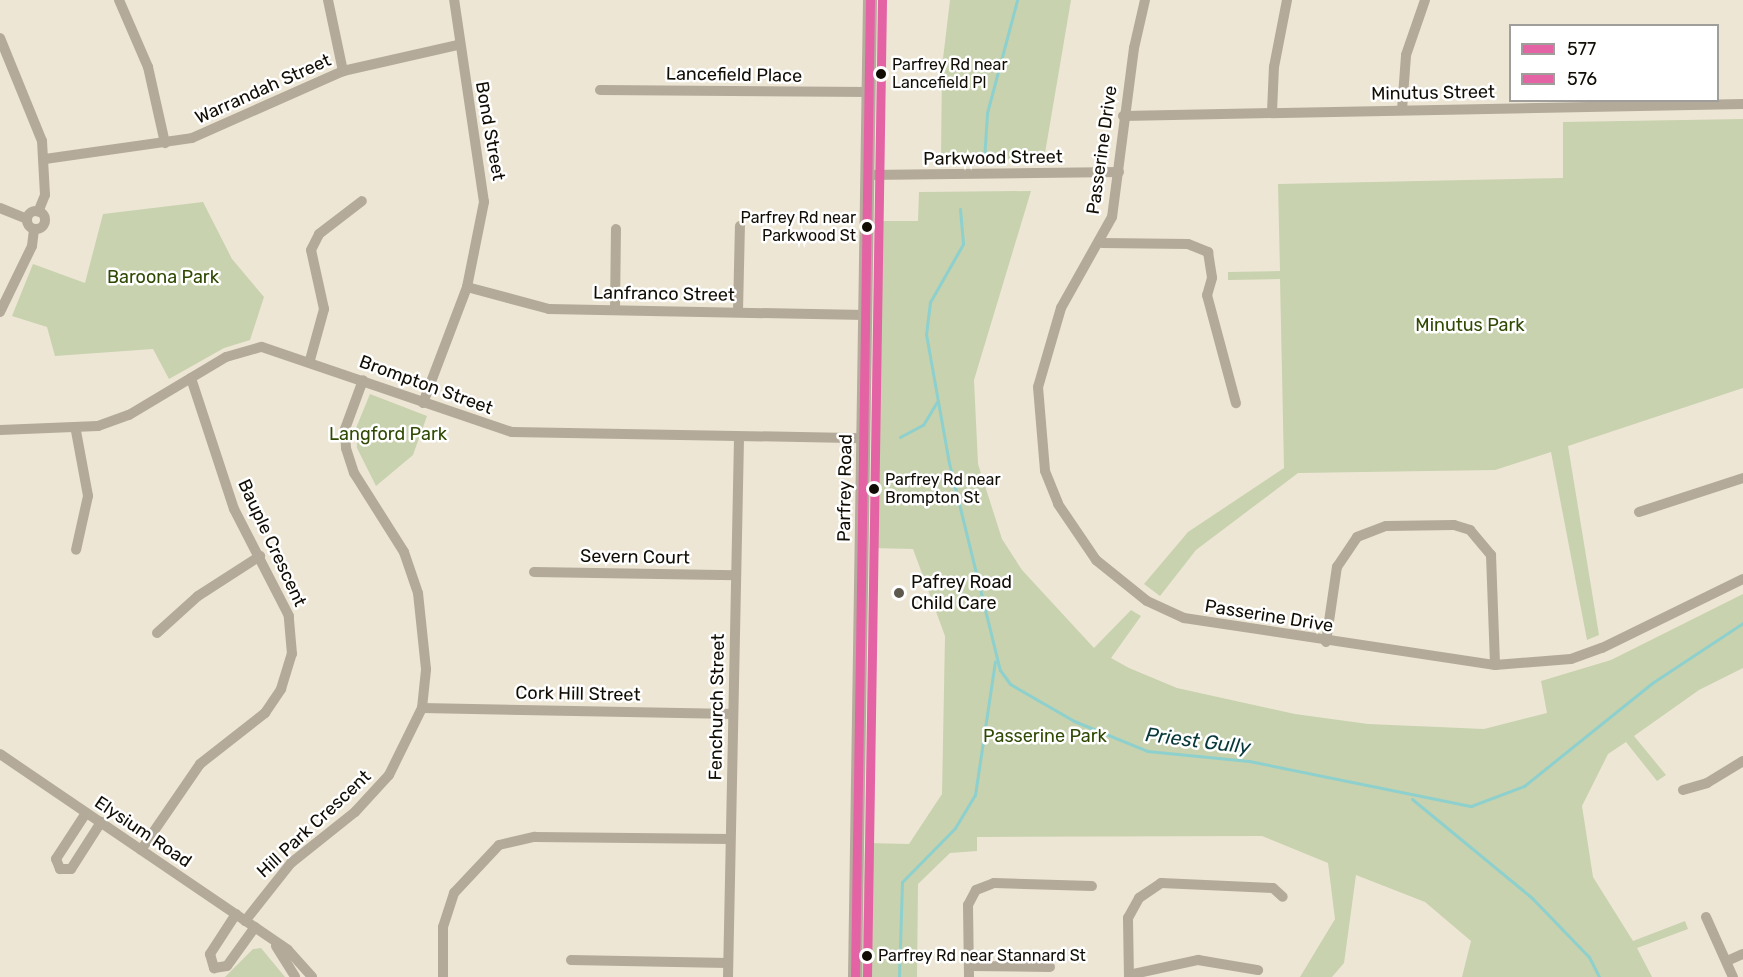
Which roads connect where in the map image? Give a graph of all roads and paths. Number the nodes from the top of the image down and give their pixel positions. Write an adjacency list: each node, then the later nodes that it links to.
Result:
1 (119, 0): 17 (street)
2 (328, 0): 10 (street)
3 (454, 0): 9 (street, Bond Street)
4 (870, 0): 12 (main road, Parfrey Road)
5 (1145, 0): 16 (street, Passerine Drive)
6 (1287, 0): 15 (street)
7 (1425, 0): 14 (street)
8 (0, 38): 18 (street)
9 (457, 45): 10 (street, Warrandah Street); 29 (street, Bond Street)
10 (343, 71): 17 (street, Warrandah Street)
11 (600, 90): 12 (street, Lancefield Place)
12 (869, 93): 20 (main road, Parfrey Road)
13 (1743, 104): 14 (street, Minutus Street)
14 (1402, 110): 15 (street, Minutus Street)
15 (1272, 112): 16 (street, Minutus Street)
16 (1124, 116): 19 (street, Passerine Drive)
17 (165, 143): 18 (street, Warrandah Street)
18 (45, 159): 23 (street)
19 (1119, 172): 20 (street, Parkwood Street); 28 (street, Passerine Drive)
20 (868, 175): 33 (main road, Parfrey Road)
21 (362, 201): 34 (street)
22 (0, 208): 24 (street)
23 (38, 212): 24 (street); 26 (street)
24 (27, 219): 26 (street)
25 (740, 226): 31 (street)
26 (34, 229): 32 (street)
27 (616, 229): 30 (street)
28 (1102, 243): 38 (street); 51 (street, Passerine Drive)
29 (467, 287): 30 (street, Lanfranco Street); 37 (street, Bond Street)
30 (615, 309): 31 (street, Lanfranco Street)
31 (738, 311): 33 (street, Lanfranco Street)
32 (0, 312)
33 (865, 315): 42 (main road, Parfrey Road)
34 (310, 360): 35 (street, Brompton Street); 36 (street, Brompton Street)
35 (191, 378): 40 (street, Brompton Street); 46 (street, Bauple Crescent)
36 (363, 380): 37 (street, Brompton Street); 53 (street, Hill Park Crescent)
37 (423, 402): 41 (street, Brompton Street)
38 (1236, 403)
39 (0, 430): 40 (street, Brompton Street)
40 (76, 431): 45 (street)
41 (738, 438): 42 (street, Brompton Street); 48 (street, Fenchurch Street)
42 (864, 438): 80 (main road, Parfrey Road)
43 (1743, 478): 44 (street)
44 (1639, 512)
45 (76, 550)
46 (260, 556): 50 (street); 61 (street, Bauple Crescent)
47 (534, 572): 48 (street, Severn Court)
48 (736, 575): 54 (street, Fenchurch Street)
49 (1743, 579): 52 (street, Passerine Drive)
50 (157, 633)
51 (1326, 642): 52 (street, Passerine Drive); 52 (street)
52 (1495, 665)
53 (422, 708): 54 (street, Cork Hill Street); 64 (street, Hill Park Crescent)
54 (733, 714): 60 (street, Fenchurch Street)
55 (0, 754): 58 (street, Elysium Road)
56 (1743, 761): 57 (street)
57 (1683, 790)
58 (86, 813): 59 (street, Elysium Road); 59 (street)
59 (101, 822): 61 (street, Elysium Road)
60 (730, 839): 71 (street, Fenchurch Street); 78 (street)
61 (141, 850): 64 (street, Elysium Road)
62 (1092, 885): 74 (street)
63 (1283, 897): 75 (street)
64 (240, 917): 66 (street, Elysium Road); 66 (street, Hill Park Crescent)
65 (1706, 917): 70 (street)
66 (255, 927): 67 (street, Elysium Road)
67 (268, 936): 76 (street, Elysium Road); 77 (street, Elysium Road)
68 (1743, 954): 70 (street)
69 (571, 960): 71 (street)
70 (1727, 961): 81 (street)
71 (728, 963): 79 (street, Fenchurch Street)
72 (1050, 967): 74 (street)
73 (1258, 970): 75 (street)
74 (969, 971)
75 (1129, 976)
76 (295, 977)
77 (312, 977)
78 (442, 977)
79 (728, 977)
80 (855, 977)
81 (1733, 977)

